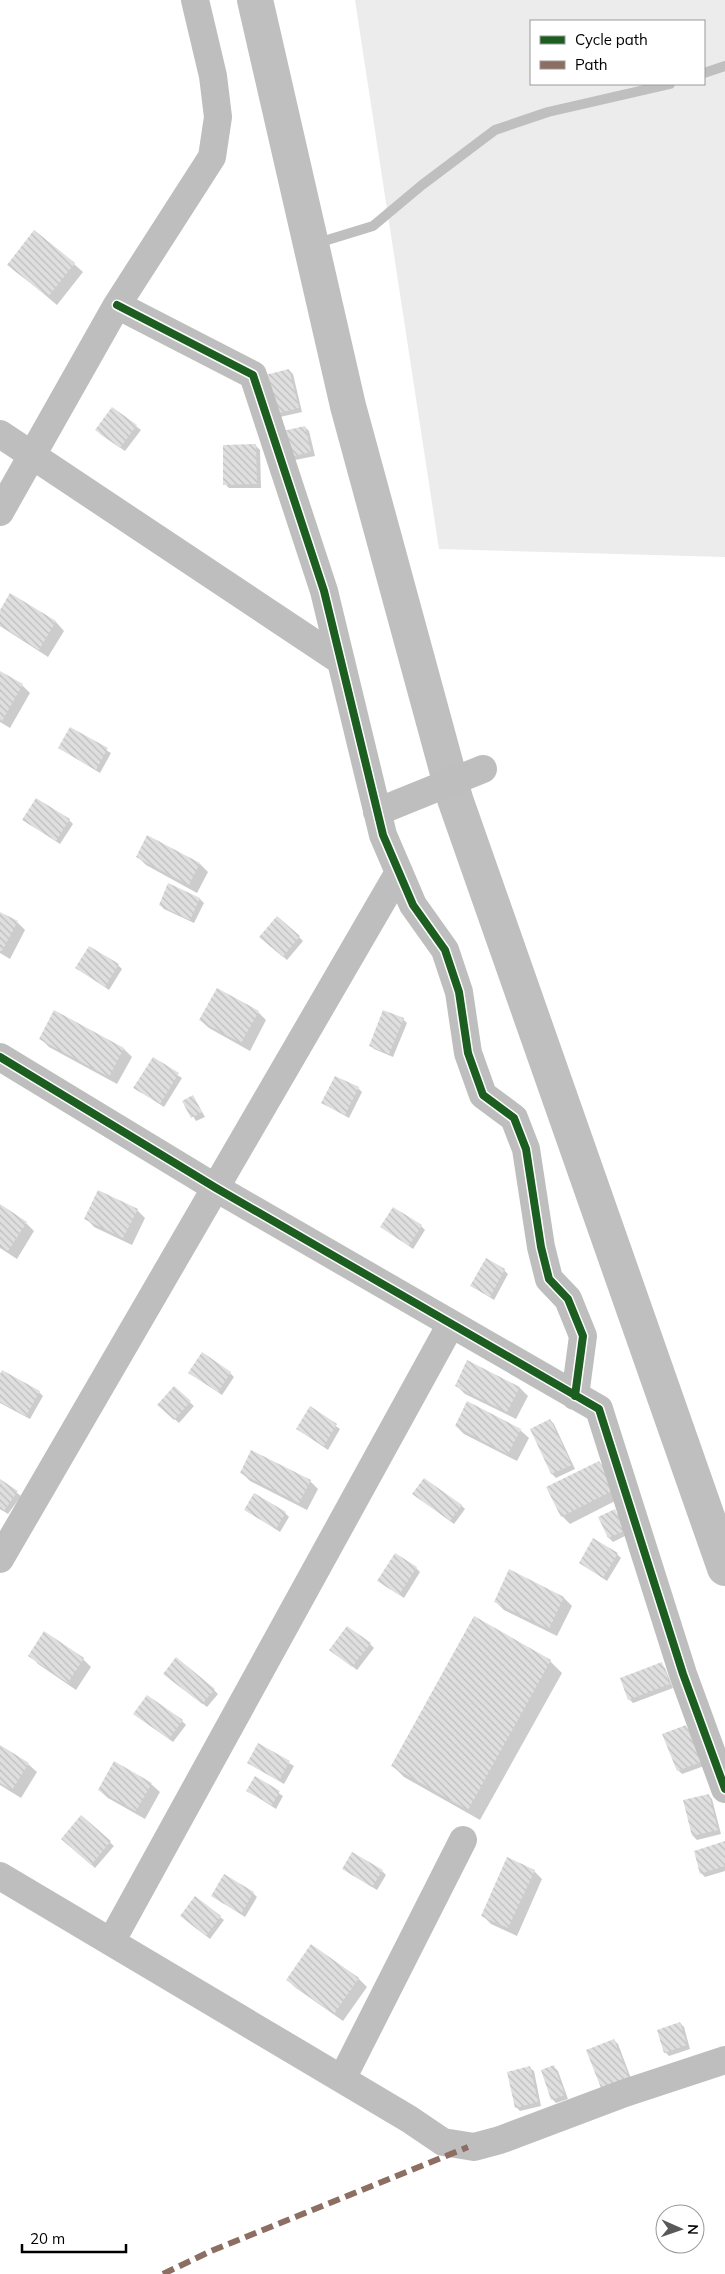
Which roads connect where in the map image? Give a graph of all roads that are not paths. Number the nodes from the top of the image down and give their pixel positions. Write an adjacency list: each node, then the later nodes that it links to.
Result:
1 (195, 0): 2 (street)
2 (117, 305): 4 (street); 6 (street)
3 (0, 434): 4 (street)
4 (32, 455): 5 (street); 6 (street)
5 (0, 512)
6 (341, 661): 8 (street)
7 (483, 769): 8 (street)
8 (377, 812): 9 (street)
9 (399, 872): 11 (street); 13 (street)
10 (0, 1057): 11 (street)
11 (216, 1188): 12 (street); 14 (street)
12 (451, 1324): 13 (street); 18 (street)
13 (575, 1396): 15 (street)
14 (0, 1559)
15 (725, 1789)
16 (463, 1840): 20 (street)
17 (0, 1876): 18 (street)
18 (112, 1942): 20 (street)
19 (725, 2060): 20 (street)
20 (342, 2079)

